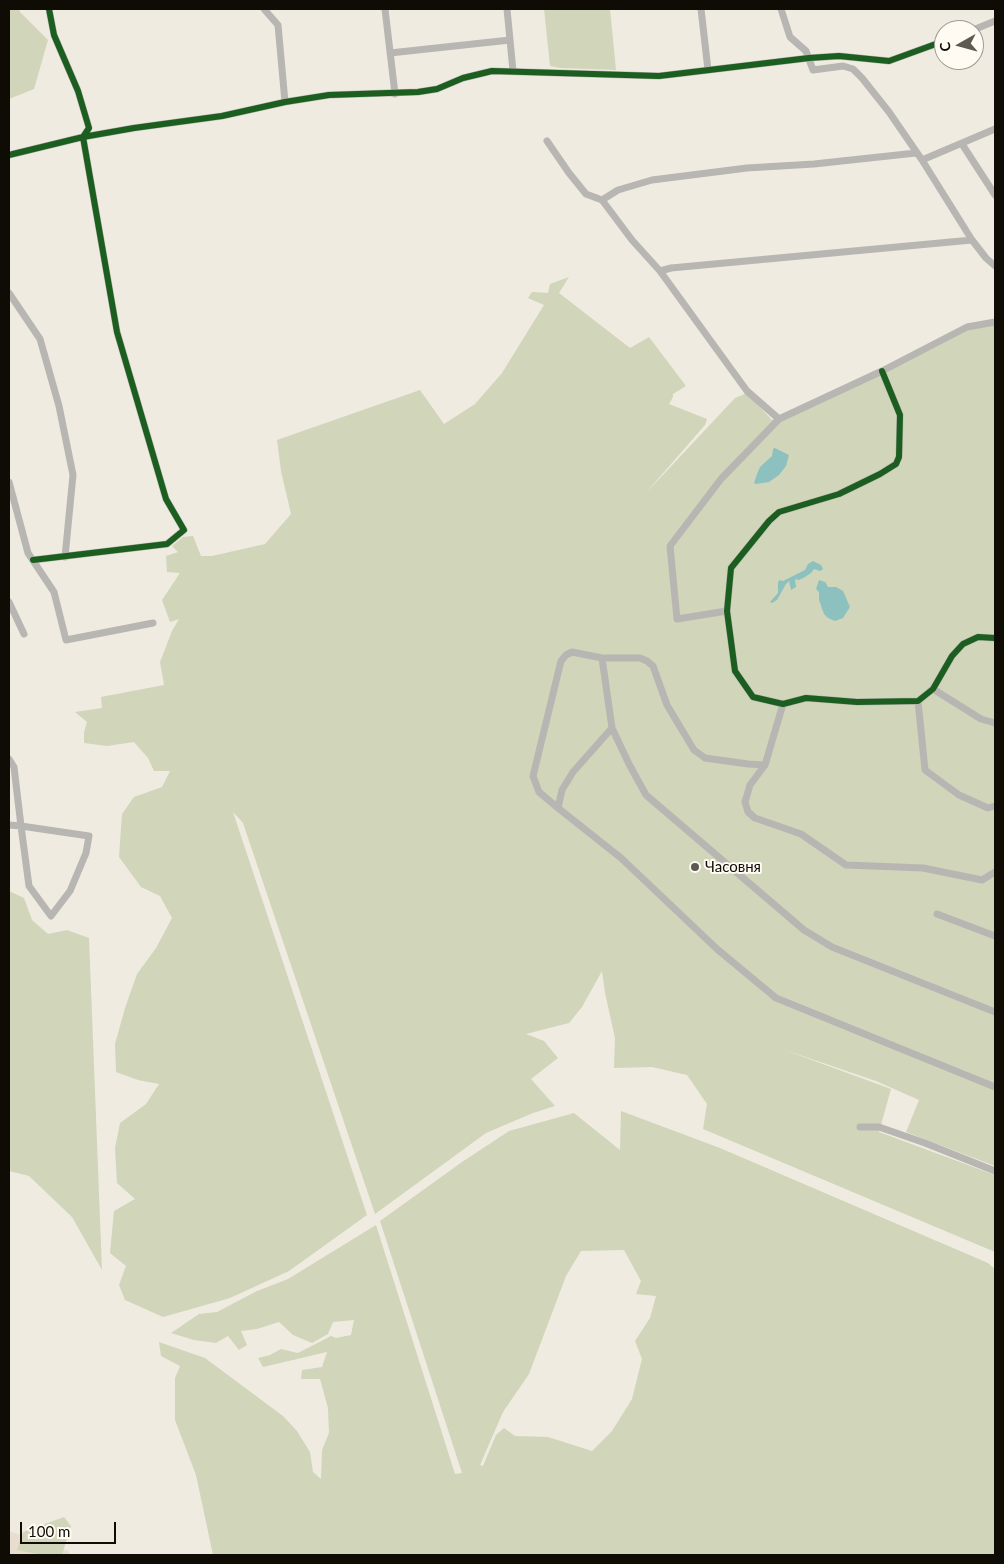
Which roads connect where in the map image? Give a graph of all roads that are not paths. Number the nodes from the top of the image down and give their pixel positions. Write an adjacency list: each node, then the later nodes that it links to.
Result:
1 (49, 9): 16 (street)
2 (264, 9): 14 (street)
3 (385, 9): 9 (street)
4 (507, 9): 7 (street)
5 (701, 9): 11 (street)
6 (781, 9): 10 (street)
7 (510, 40): 9 (street); 12 (street)
8 (934, 45): 10 (street)
9 (390, 53): 13 (street)
10 (809, 58): 11 (street); 19 (street)
11 (708, 70): 12 (street)
12 (513, 71): 13 (street)
13 (395, 94): 14 (street)
14 (285, 102): 16 (street)
15 (995, 128): 18 (street)
16 (84, 137): 20 (street); 32 (street)
17 (547, 141): 23 (street)
18 (962, 144): 21 (street); 22 (street)
19 (916, 153): 21 (street); 23 (street)
20 (9, 155)
21 (922, 160): 24 (street)
22 (995, 195)
23 (602, 200): 26 (street)
24 (972, 240): 25 (street); 26 (street)
25 (995, 266)
26 (660, 272): 30 (street)
27 (9, 293): 32 (street)
28 (995, 322): 29 (street)
29 (882, 371): 30 (street); 35 (street)
30 (779, 419): 35 (street)
31 (9, 482): 33 (street)
32 (65, 557): 33 (street)
33 (33, 560): 36 (street)
34 (9, 602): 37 (street)
35 (727, 611): 42 (street)
36 (153, 623)
37 (24, 634)
38 (995, 638): 40 (street)
39 (602, 658): 44 (street); 46 (street); 48 (street)
40 (933, 689): 41 (street); 43 (street)
41 (918, 701): 42 (street); 47 (street)
42 (783, 704): 46 (street)
43 (995, 723)
44 (612, 728): 48 (street); 54 (street)
45 (9, 759): 50 (street)
46 (765, 765): 51 (street)
47 (995, 806)
48 (558, 808): 55 (street)
49 (9, 825): 50 (street)
50 (21, 826): 50 (street)
51 (995, 872)
52 (937, 914): 53 (street)
53 (995, 936)
54 (995, 1012)
55 (995, 1087)
56 (860, 1127): 57 (street)
57 (995, 1171)

